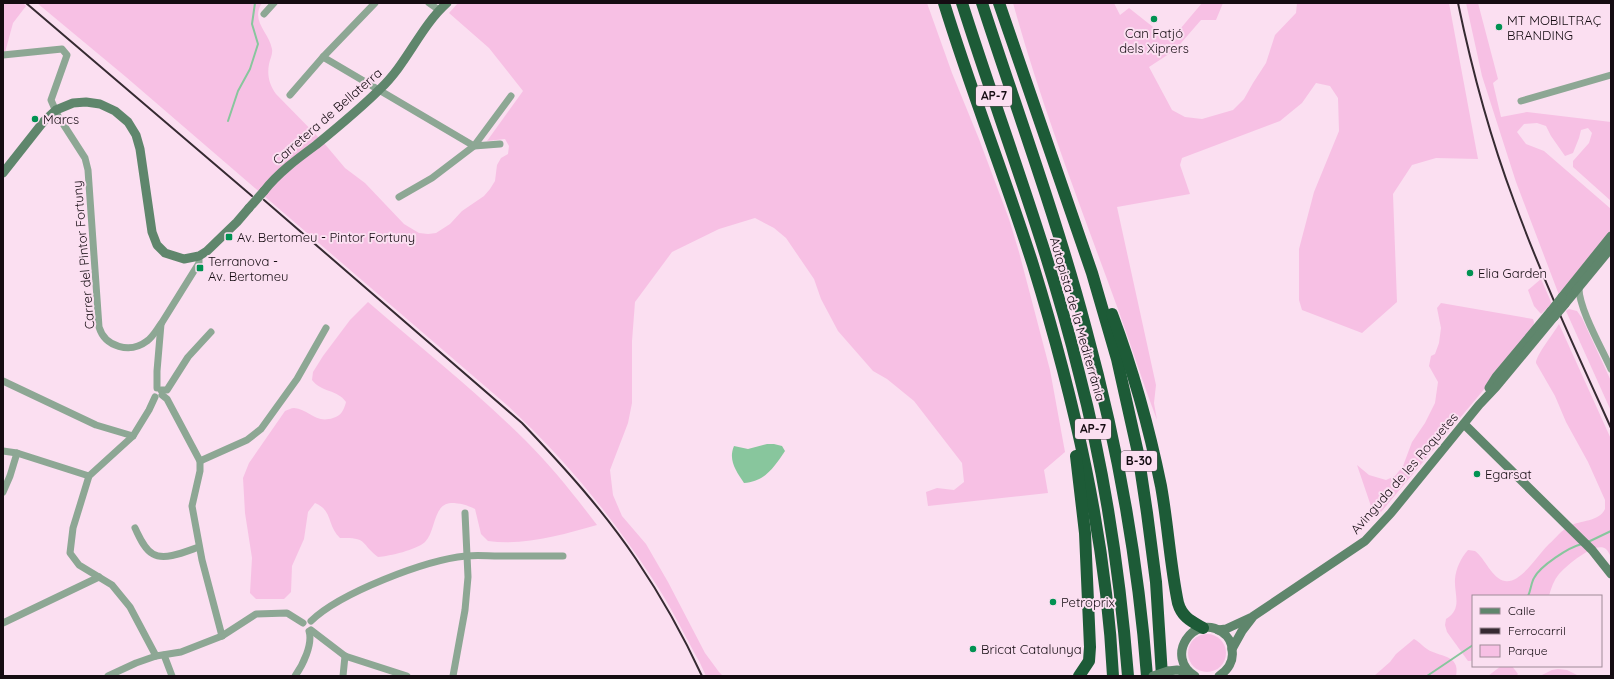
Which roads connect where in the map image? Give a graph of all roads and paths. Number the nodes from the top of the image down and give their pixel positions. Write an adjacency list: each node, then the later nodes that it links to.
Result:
1 (274, 3): 11 (street)
2 (375, 3): 14 (street)
3 (429, 3): 10 (street)
4 (447, 3): 10 (street, Carretera de Bellaterra)
5 (939, 3): 12 (highway)
6 (944, 3): 12 (highway)
7 (962, 3): 83 (highway, Autopista de la Mediterrània / AP-7)
8 (982, 3): 84 (highway, Autopista de la Mediterrània / AP-7)
9 (1001, 6): 28 (highway, B-30)
10 (439, 10): 16 (street, Carretera de Bellaterra)
11 (264, 14)
12 (956, 44): 39 (highway)
13 (3, 55): 20 (street)
14 (323, 57): 16 (street); 17 (street)
15 (1611, 75): 19 (street)
16 (380, 90): 22 (street); 29 (street, Carretera de Bellaterra, bridge)
17 (290, 95)
18 (511, 96): 22 (street)
19 (1521, 101)
20 (56, 110): 23 (street); 29 (street); 36 (street, Carrer del Pintor Fortuny)
21 (500, 144): 22 (street)
22 (474, 146): 24 (street)
23 (3, 173)
24 (399, 197)
25 (1611, 236): 32 (street, Avinguda de les Roquetes)
26 (1611, 242): 30 (street, Avinguda de les Roquetes)
27 (1611, 248): 30 (street, Avinguda de les Roquetes)
28 (1085, 251): 63 (highway); 73 (highway, B-30)
29 (199, 256): 36 (street, Carrer del Pintor Fortuny)
30 (1603, 257): 31 (street, Avinguda de les Roquetes)
31 (1579, 287): 32 (street, Avinguda de les Roquetes); 33 (street)
32 (1566, 299): 33 (street); 34 (street, Avinguda de les Roquetes, bridge)
33 (1582, 308): 41 (street)
34 (1552, 315): 35 (street); 40 (street, Avinguda de les Roquetes)
35 (1542, 321): 40 (street, Avinguda de les Roquetes); 44 (street)
36 (161, 324): 43 (street)
37 (326, 328): 49 (street)
38 (212, 332): 43 (street)
39 (1055, 341): 81 (highway); 82 (highway)
40 (1521, 358): 44 (street, Avinguda de les Roquetes)
41 (1611, 369)
42 (3, 381): 46 (street)
43 (159, 393): 46 (street); 49 (street)
44 (1482, 402): 45 (street, Avinguda de les Roquetes)
45 (1464, 424): 57 (street); 59 (street, Avinguda de les Roquetes)
46 (133, 436): 50 (street)
47 (3, 451): 48 (street)
48 (17, 453): 50 (street); 51 (street)
49 (200, 461): 54 (street)
50 (89, 476): 58 (street)
51 (3, 492)
52 (465, 513): 55 (street)
53 (135, 528): 54 (street)
54 (199, 547): 66 (street)
55 (466, 556): 56 (street); 60 (street); 80 (street)
56 (563, 556)
57 (1611, 574)
58 (98, 577): 61 (street); 70 (street)
59 (1252, 617): 65 (street, Avinguda de les Roquetes); 67 (street, Avinguda de les Roquetes)
60 (311, 621): 62 (street); 64 (street)
61 (3, 623)
62 (303, 623): 64 (street); 66 (street)
63 (1203, 628): 65 (street); 69 (street)
64 (310, 630): 71 (street); 77 (street)
65 (1218, 630): 67 (street)
66 (222, 636): 68 (street)
67 (1232, 649): 72 (street)
68 (164, 655): 70 (street); 76 (street)
69 (1181, 655): 73 (street); 74 (street)
70 (156, 656): 75 (street)
71 (345, 656): 78 (street); 79 (street)
72 (1229, 666): 86 (street); 87 (street)
73 (1165, 673): 74 (street); 85 (street, bridge)
74 (1192, 674)
75 (111, 676)
76 (172, 676)
77 (295, 676)
78 (343, 676)
79 (407, 676)
80 (453, 676)
81 (1079, 676)
82 (1113, 676)
83 (1128, 676)
84 (1147, 676)
85 (1153, 676)
86 (1219, 676)
87 (1229, 676)

